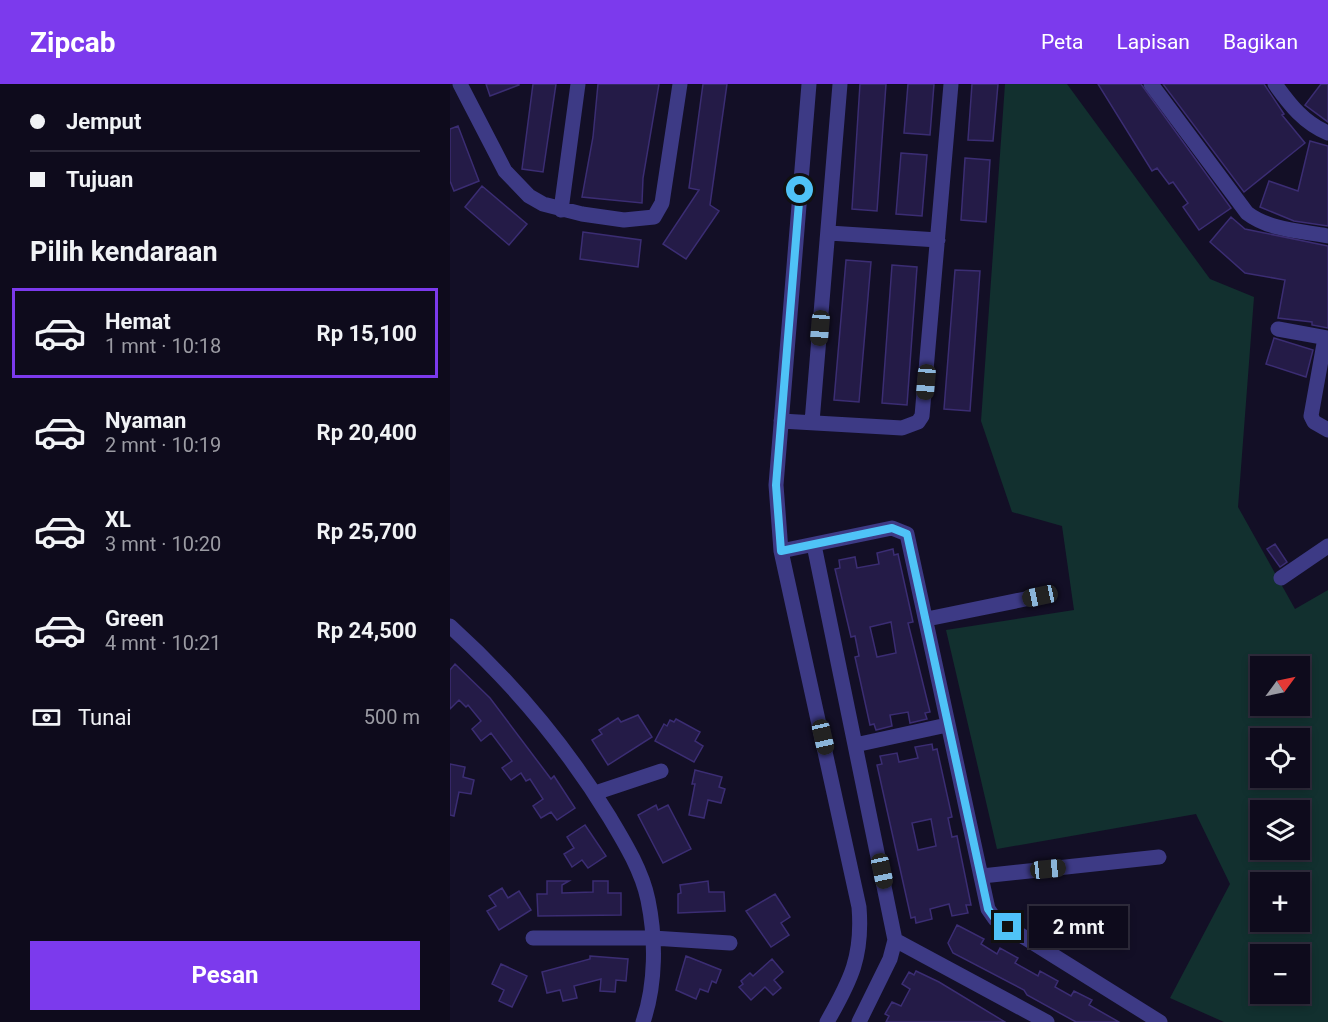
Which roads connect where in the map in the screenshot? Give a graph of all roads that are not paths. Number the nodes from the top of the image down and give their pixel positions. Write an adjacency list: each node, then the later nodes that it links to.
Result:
1 (460, 84): 10 (street)
2 (578, 84): 10 (street)
3 (680, 84): 10 (street)
4 (809, 84): 16 (street)
5 (840, 84): 11 (street)
6 (951, 84): 13 (street)
7 (1151, 84): 12 (street)
8 (1275, 84): 9 (street)
9 (1328, 133)
10 (561, 210)
11 (829, 233): 13 (street); 17 (street)
12 (1328, 236)
13 (938, 240): 17 (street)
14 (1278, 329): 15 (street)
15 (1326, 338): 18 (street)
16 (781, 421): 17 (street); 21 (street)
17 (812, 422)
18 (1328, 430)
19 (814, 545): 21 (street); 24 (street); 27 (street)
20 (1328, 546): 22 (street)
21 (781, 551): 37 (street)
22 (1281, 578)
23 (1040, 596): 24 (street)
24 (927, 619): 26 (street)
25 (450, 626): 29 (street)
26 (947, 725): 27 (street); 31 (street)
27 (855, 745): 34 (street)
28 (661, 771): 29 (street)
29 (595, 793): 33 (street)
30 (1158, 857): 31 (street)
31 (982, 876): 40 (street)
32 (533, 938): 33 (street)
33 (653, 938): 35 (street); 36 (street)
34 (895, 940): 38 (street); 39 (street)
35 (730, 943)
36 (643, 1022)
37 (827, 1022)
38 (859, 1022)
39 (1047, 1022)
40 (1161, 1022)

